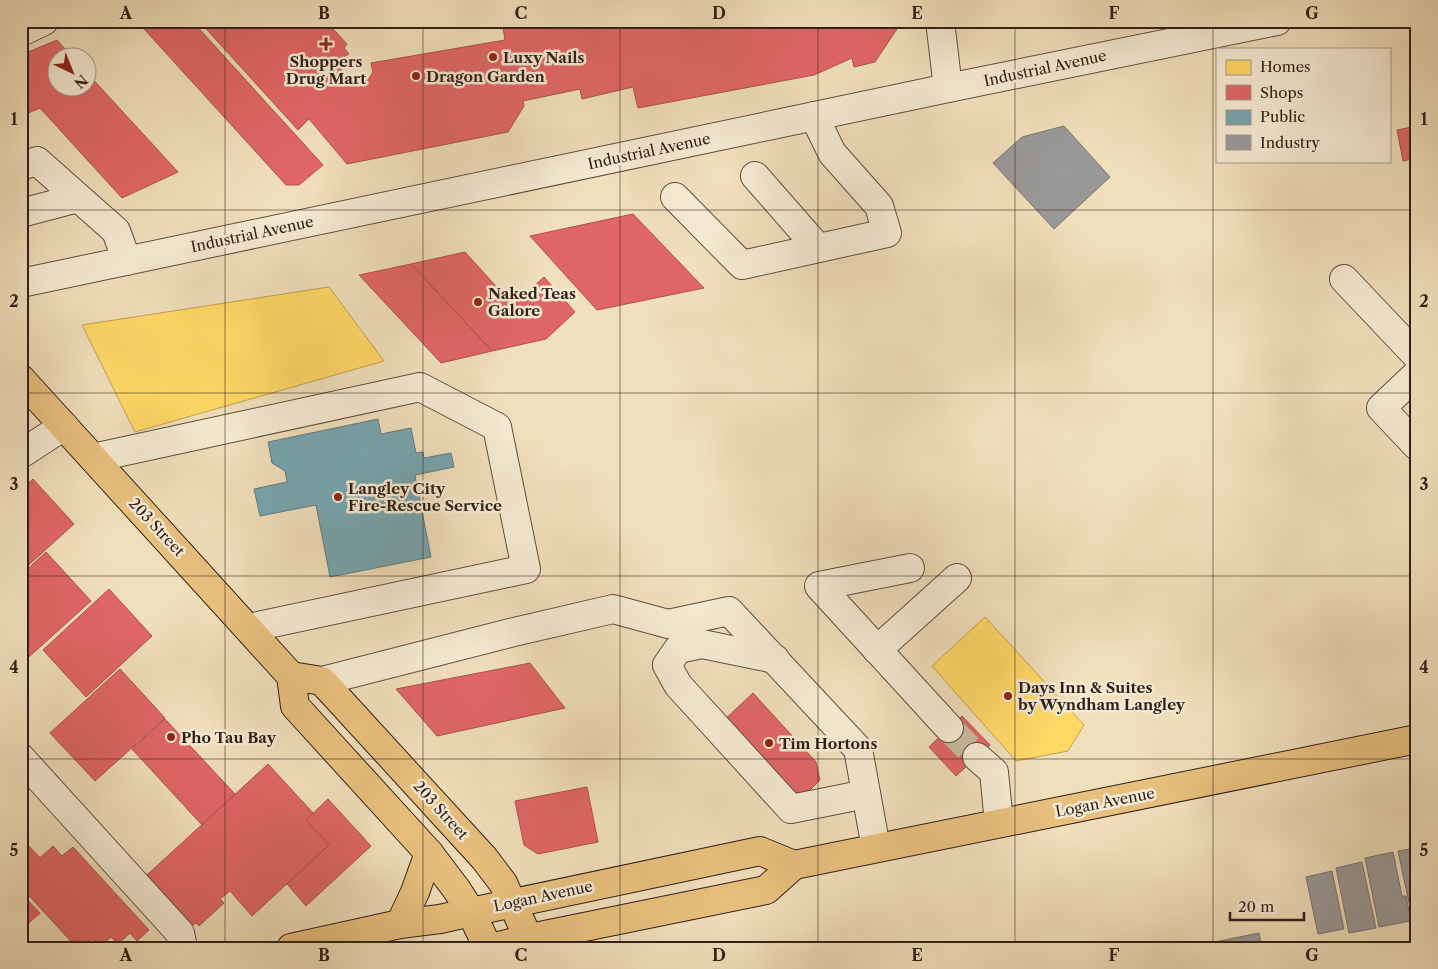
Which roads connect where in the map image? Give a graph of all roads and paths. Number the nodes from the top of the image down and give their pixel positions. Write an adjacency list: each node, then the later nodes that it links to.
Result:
1 (44, 21): 4 (street)
2 (940, 21): 5 (street)
3 (1277, 21): 5 (street, Industrial Avenue)
4 (21, 32)
5 (948, 88): 6 (street, Industrial Avenue)
6 (814, 116): 12 (street); 13 (street, Industrial Avenue)
7 (21, 166): 10 (street)
8 (754, 176): 12 (street)
9 (675, 197): 12 (street)
10 (78, 198): 11 (street); 13 (street)
11 (21, 213)
12 (818, 248)
13 (127, 261): 15 (street, Industrial Avenue)
14 (1344, 279): 16 (street)
15 (21, 283)
16 (1417, 356)
17 (1417, 374): 20 (street)
18 (21, 380): 19 (main road, 203 Street)
19 (64, 426): 21 (street); 22 (main road, 203 Street)
20 (1417, 446)
21 (21, 454)
22 (94, 458): 25 (main road, 203 Street); 25 (street)
23 (910, 568): 26 (street)
24 (957, 578): 26 (street)
25 (249, 628): 28 (main road, 203 Street)
26 (877, 650): 30 (street)
27 (774, 660): 29 (street); 34 (street); 34 (street)
28 (291, 676): 29 (main road); 37 (main road)
29 (322, 681): 39 (main road, 203 Street)
30 (949, 728)
31 (1417, 739): 35 (main road, Logan Avenue)
32 (977, 757): 35 (street)
33 (21, 758): 44 (street)
34 (866, 794): 36 (street)
35 (999, 823): 36 (main road, Logan Avenue)
36 (876, 848): 38 (main road, Logan Avenue)
37 (429, 853): 40 (main road); 41 (main road)
38 (794, 865): 39 (main road, Logan Avenue); 42 (main road)
39 (513, 902): 40 (main road, Logan Avenue); 43 (main road, 203 Street)
40 (471, 912): 41 (main road, Logan Avenue); 46 (main road)
41 (400, 924): 45 (main road, Logan Avenue)
42 (594, 937): 43 (main road)
43 (532, 943): 46 (main road)
44 (183, 948)
45 (291, 948)
46 (489, 948)

